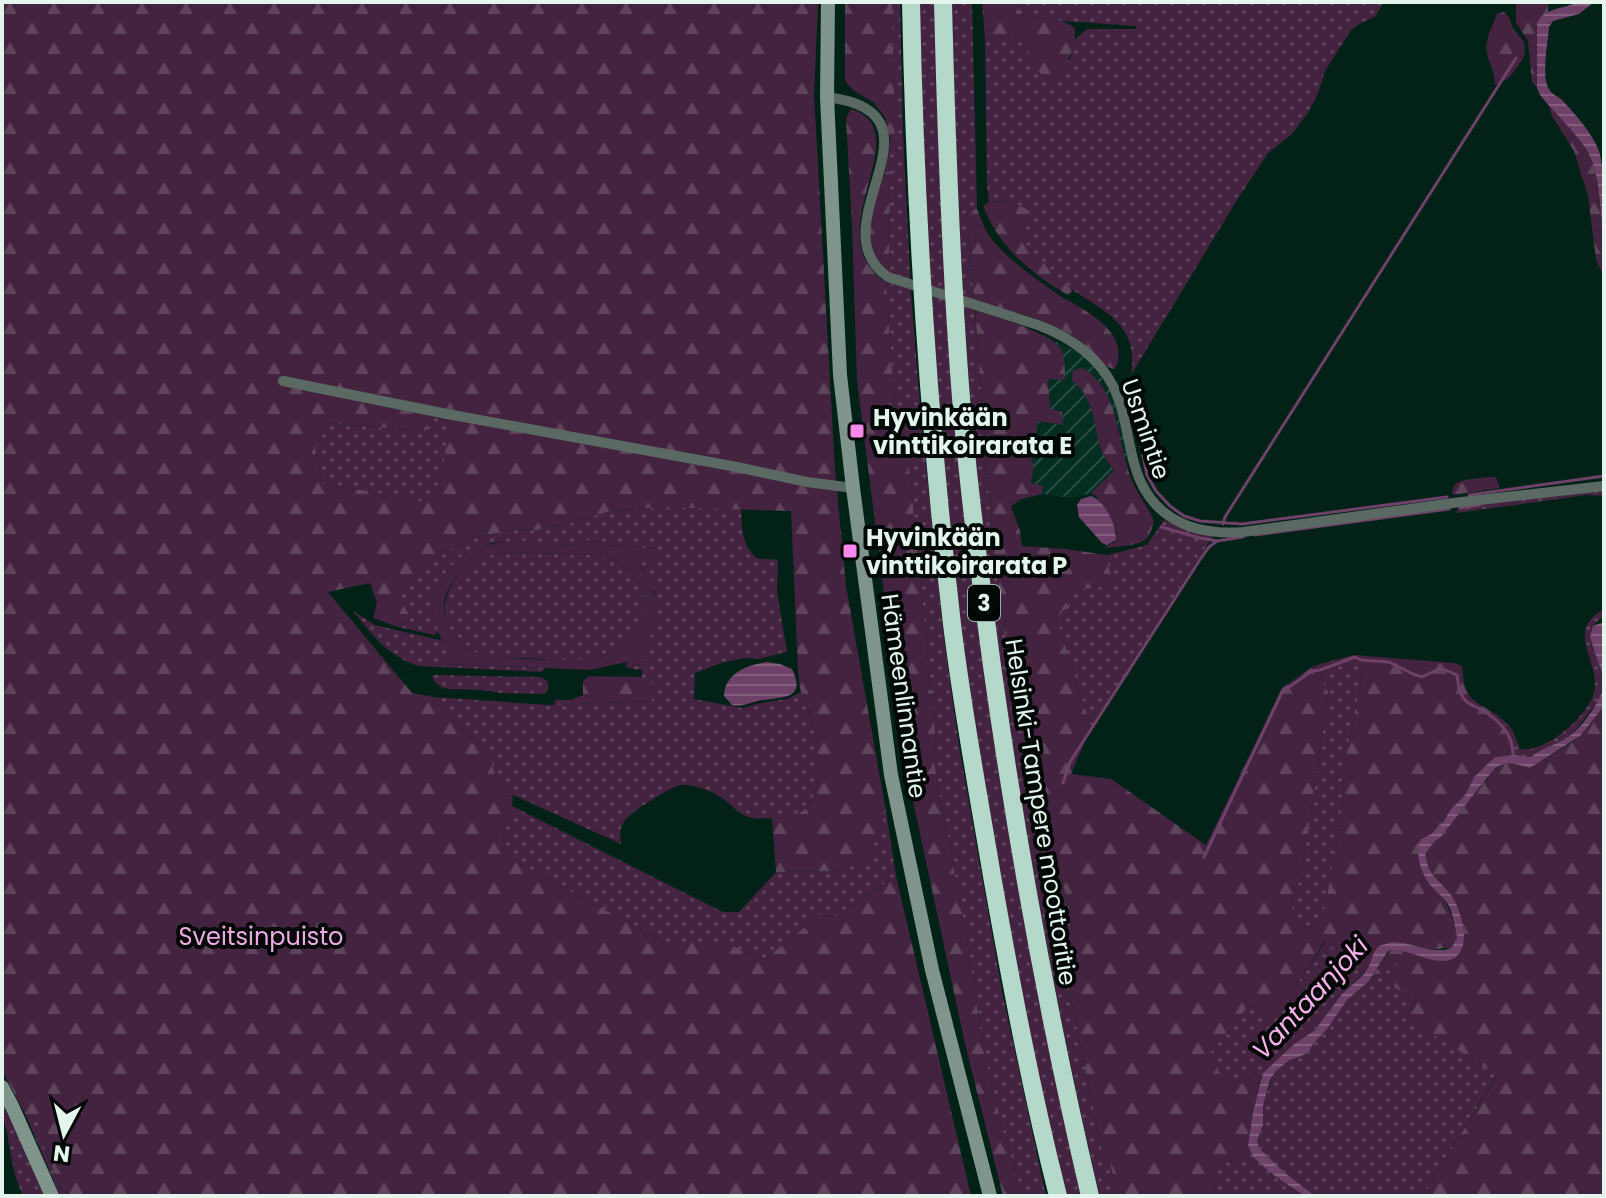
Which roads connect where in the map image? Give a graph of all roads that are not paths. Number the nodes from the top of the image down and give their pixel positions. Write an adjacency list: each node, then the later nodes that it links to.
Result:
1 (828, 2): 4 (main road, Hämeenlinnantie)
2 (911, 2): 11 (highway, 3)
3 (943, 2): 12 (highway, Helsinki-Tampere moottoritie / 3)
4 (827, 97): 6 (street, Usmintie); 7 (main road, Hämeenlinnantie)
5 (283, 381): 7 (street)
6 (1604, 486)
7 (853, 488): 10 (main road, Hämeenlinnantie)
8 (2, 1087): 9 (main road)
9 (52, 1196)
10 (990, 1196)
11 (1058, 1196)
12 (1090, 1196)

